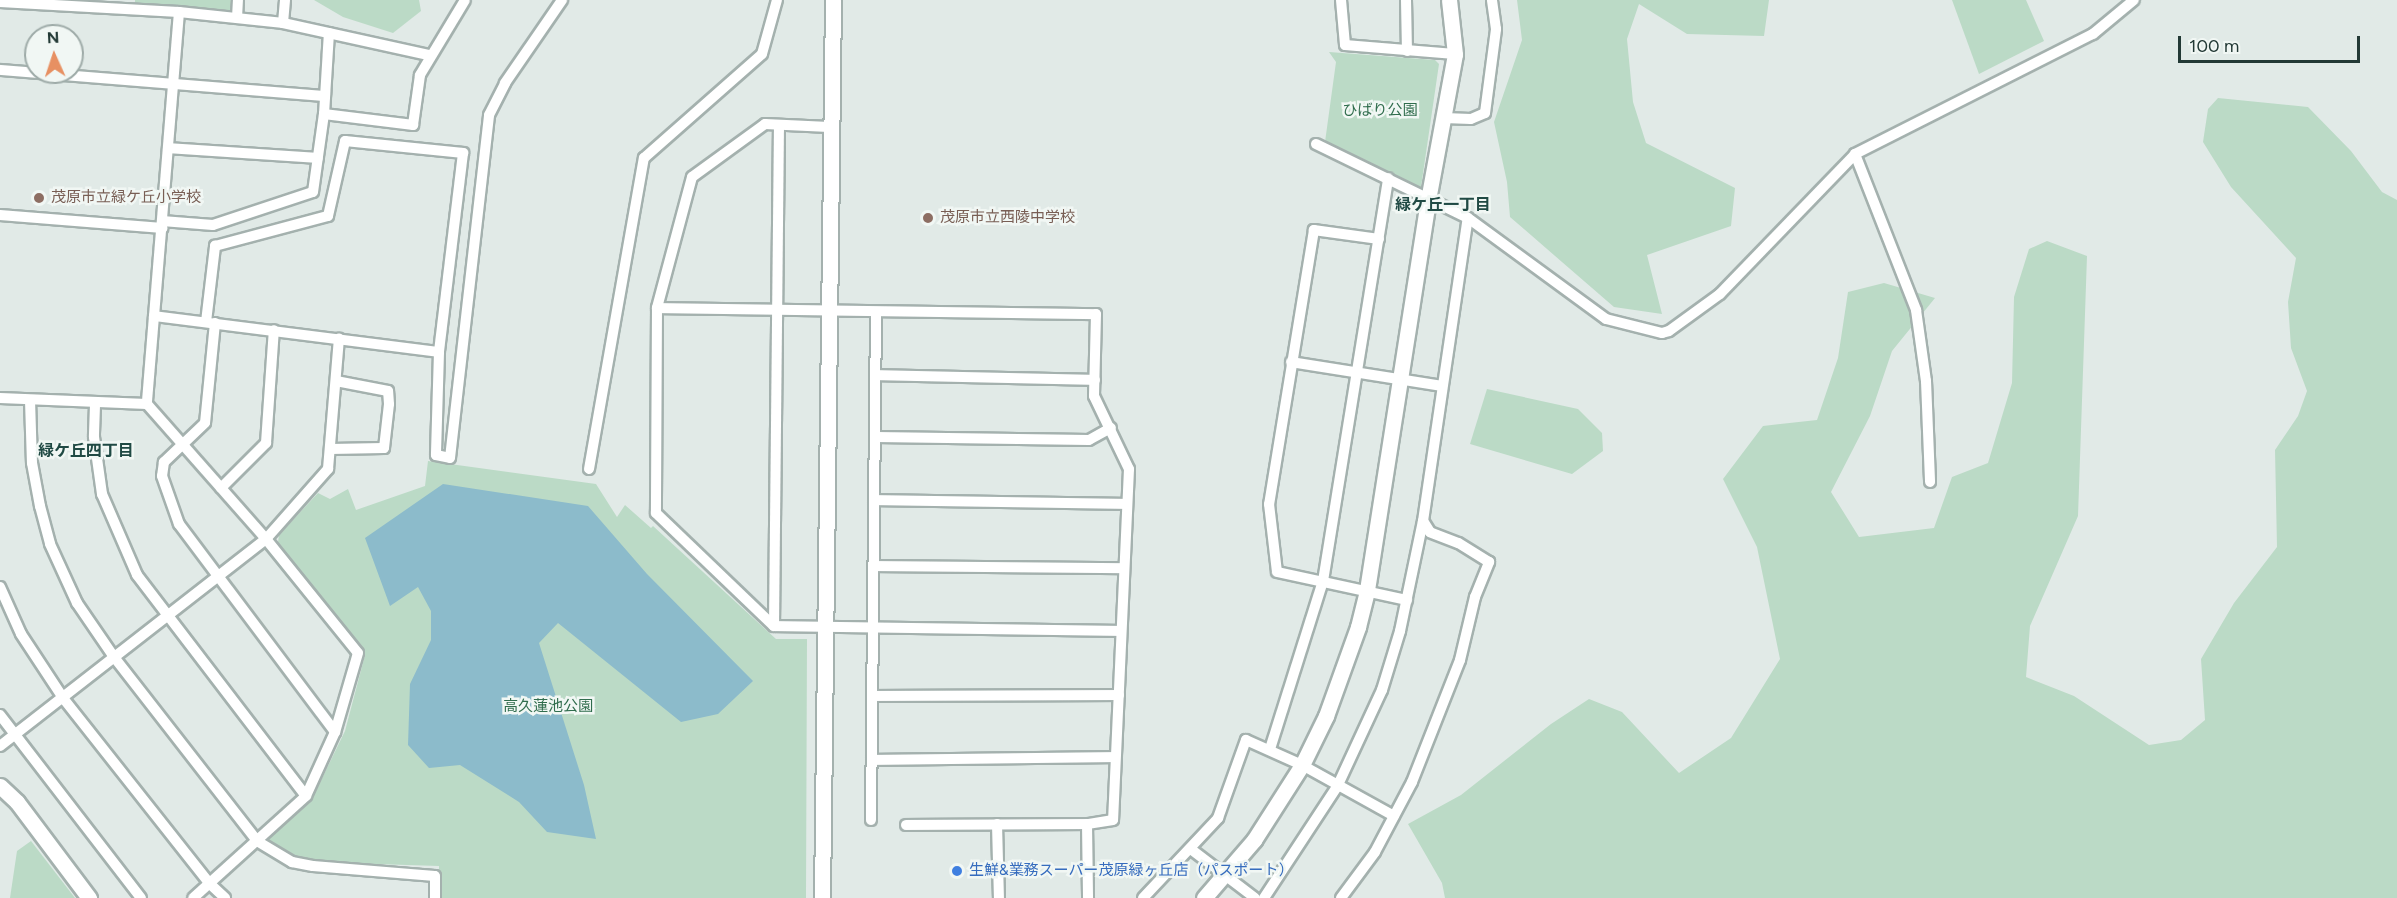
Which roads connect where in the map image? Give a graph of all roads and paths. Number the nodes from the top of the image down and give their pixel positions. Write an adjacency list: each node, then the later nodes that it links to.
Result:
1 (238, 0): 14 (street)
2 (285, 0): 15 (street)
3 (562, 0): 45 (street)
4 (777, 0): 61 (street)
5 (833, 0): 26 (street)
6 (1341, 0): 17 (street)
7 (1406, 0): 17 (street)
8 (1449, 0): 18 (street)
9 (1492, 0): 24 (street)
10 (2134, 0): 29 (street)
11 (462, 1): 19 (street)
12 (0, 2): 13 (street)
13 (179, 12): 14 (street); 21 (street)
14 (237, 18): 15 (street)
15 (283, 23): 16 (street)
16 (329, 33): 19 (street); 22 (street)
17 (1407, 51): 18 (street)
18 (1455, 54): 24 (street)
19 (429, 55): 23 (street)
20 (0, 70): 21 (street)
21 (173, 84): 22 (street); 28 (street)
22 (325, 96): 23 (street)
23 (324, 114): 30 (street)
24 (1444, 118): 32 (street)
25 (779, 124): 26 (street); 37 (street); 38 (street)
26 (829, 127): 39 (street)
27 (1316, 144): 31 (street)
28 (168, 148): 30 (street); 35 (street)
29 (1855, 154): 34 (street); 62 (street)
30 (318, 158): 35 (street)
31 (1388, 178): 32 (street); 36 (street)
32 (1428, 200): 34 (street); 49 (street)
33 (0, 215): 35 (street)
34 (1468, 218): 52 (street)
35 (162, 225): 41 (street)
36 (1379, 239): 46 (street); 47 (street)
37 (657, 308): 38 (street); 76 (street)
38 (778, 309): 39 (street); 76 (street)
39 (826, 310): 40 (street); 78 (street)
40 (876, 312): 48 (street); 50 (street)
41 (154, 316): 42 (street); 55 (street)
42 (211, 323): 43 (street); 45 (street); 59 (street)
43 (274, 330): 44 (street); 63 (street)
44 (339, 339): 45 (street); 51 (street)
45 (440, 352)
46 (1291, 362): 47 (street); 71 (street)
47 (1357, 373): 49 (street); 71 (street)
48 (876, 375): 50 (street); 58 (street)
49 (1399, 379): 52 (street); 73 (street)
50 (1095, 380): 57 (street)
51 (336, 381): 60 (street); 60 (street)
52 (1442, 386): 66 (street)
53 (0, 398): 54 (street)
54 (30, 400): 56 (street); 80 (street)
55 (147, 404): 56 (street); 59 (street)
56 (95, 405): 75 (street)
57 (1111, 428): 58 (street); 65 (street)
58 (876, 437): 64 (street)
59 (181, 445): 63 (street); 70 (street)
60 (330, 449): 67 (street)
61 (589, 470)
62 (1930, 482)
63 (221, 488): 67 (street)
64 (874, 500): 65 (street); 68 (street)
65 (1127, 504): 69 (street)
66 (1424, 521): 74 (street); 95 (street)
67 (266, 539): 70 (street); 85 (street)
68 (875, 566): 69 (street); 77 (street)
69 (1124, 568): 79 (street)
70 (216, 578): 75 (street); 85 (street)
71 (1323, 581): 73 (street); 88 (street)
72 (0, 587): 83 (street)
73 (1367, 590): 74 (street); 91 (street)
74 (1407, 600): 93 (street)
75 (166, 617): 80 (street); 94 (street)
76 (774, 626): 78 (street)
77 (872, 627): 78 (street); 79 (street); 82 (street)
78 (824, 628): 109 (street)
79 (1120, 630): 81 (street)
80 (114, 657): 83 (street); 100 (street)
81 (1119, 694): 82 (street); 89 (street)
82 (873, 696): 90 (street)
83 (63, 698): 86 (street); 103 (street)
84 (0, 715): 86 (street)
85 (335, 732): 94 (street)
86 (13, 736): 87 (street); 105 (street)
87 (0, 746)
88 (1270, 749): 91 (street); 101 (street)
89 (1115, 757): 90 (street); 98 (street)
90 (872, 760): 96 (street)
91 (1302, 765): 93 (street); 102 (street)
92 (0, 786): 104 (street)
93 (1337, 787): 95 (street); 115 (street)
94 (306, 796): 100 (street)
95 (1394, 816): 116 (street)
96 (871, 820)
97 (997, 824): 98 (street); 99 (street); 110 (street)
98 (1087, 824): 111 (street)
99 (906, 825)
100 (257, 841): 103 (street); 108 (street)
101 (1192, 850): 102 (street); 112 (street)
102 (1224, 877): 113 (street); 114 (street)
103 (209, 883): 106 (street); 107 (street)
104 (89, 898)
105 (141, 898)
106 (193, 898)
107 (225, 898)
108 (435, 898)
109 (822, 898)
110 (999, 898)
111 (1088, 898)
112 (1143, 898)
113 (1204, 898)
114 (1254, 898)
115 (1264, 898)
116 (1341, 898)

